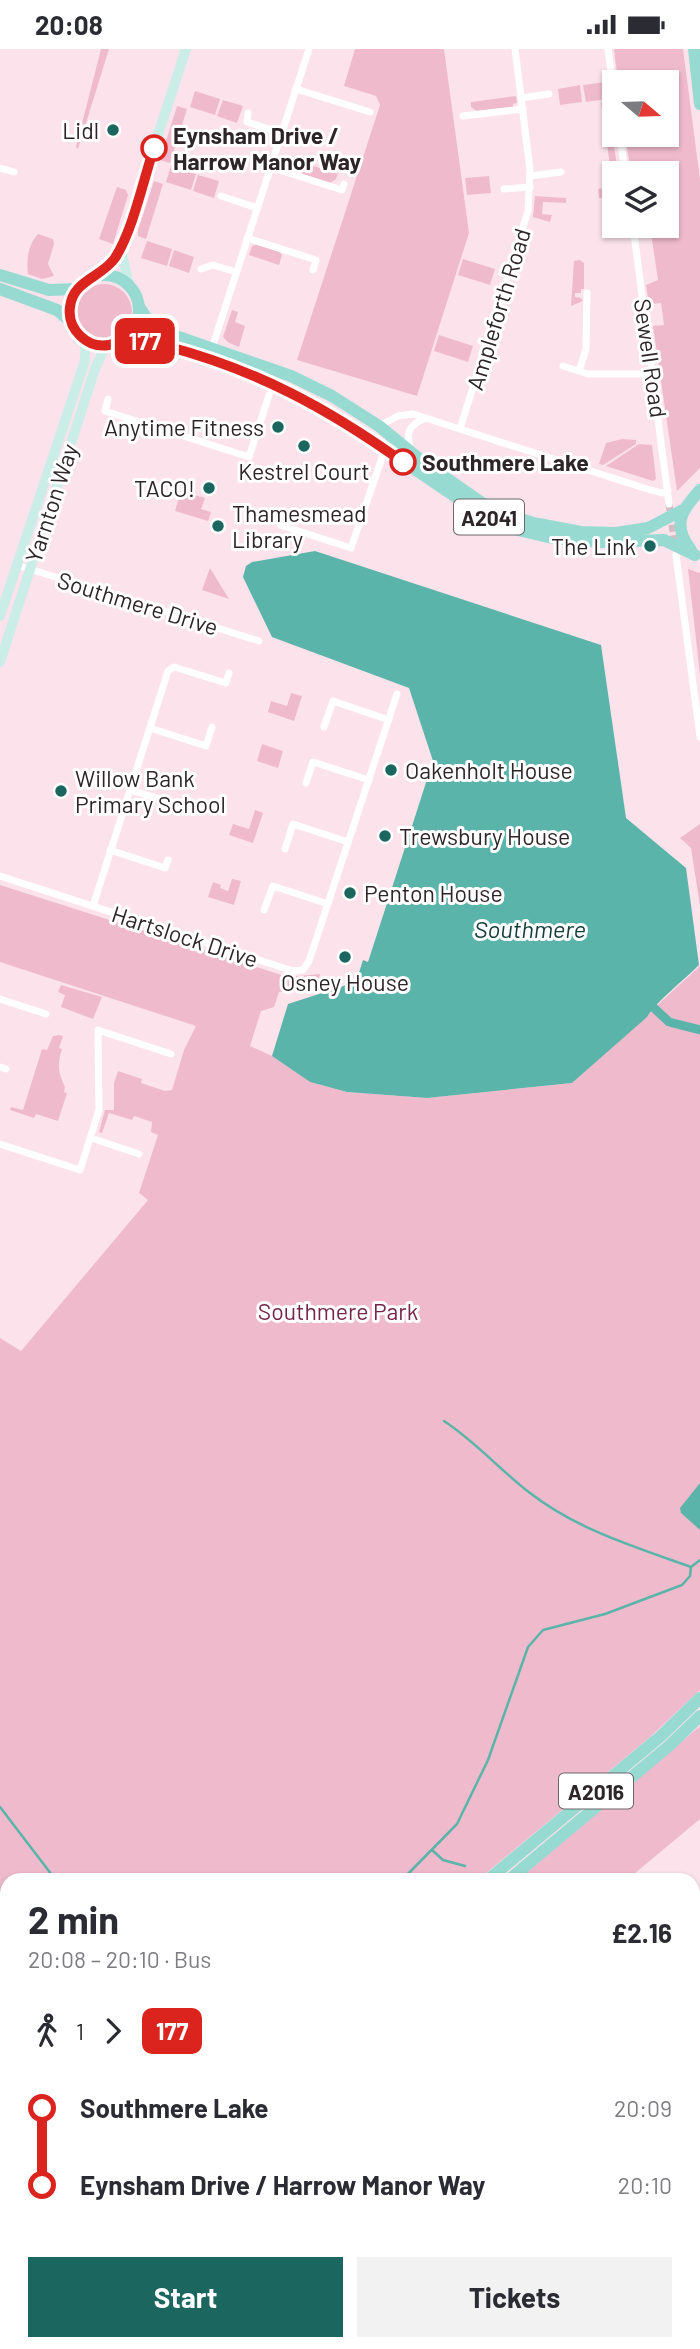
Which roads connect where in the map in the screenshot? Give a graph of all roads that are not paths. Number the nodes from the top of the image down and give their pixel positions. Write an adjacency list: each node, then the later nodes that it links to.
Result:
1 (186, 49): 28 (street)
2 (309, 49): 7 (street)
3 (515, 49): 9 (street, Ampleforth Road)
4 (608, 49): 6 (street)
5 (694, 49): 10 (main road)
6 (611, 70)
7 (296, 89): 12 (street); 15 (street)
8 (549, 94): 9 (street)
9 (521, 98): 11 (street, Ampleforth Road)
10 (700, 104)
11 (523, 109): 14 (street); 20 (street, Ampleforth Road)
12 (370, 112)
13 (248, 113): 15 (street)
14 (463, 116)
15 (281, 133): 17 (street)
16 (0, 167): 18 (street)
17 (270, 167): 21 (street); 25 (street)
18 (14, 172)
19 (561, 172): 20 (street)
20 (530, 176): 22 (street, Ampleforth Road)
21 (343, 187)
22 (530, 187): 23 (street); 51 (street, Ampleforth Road)
23 (504, 189)
24 (221, 196): 25 (street)
25 (257, 208): 26 (street)
26 (247, 238): 30 (street); 31 (street)
27 (635, 238): 46 (street, Sewell Road)
28 (121, 248): 33 (street); 34 (street)
29 (201, 269): 31 (street)
30 (313, 270)
31 (236, 272): 43 (street)
32 (0, 275): 36 (main road)
33 (99, 275): 34 (main road); 36 (main road)
34 (130, 286): 38 (main road, A2041)
35 (0, 289): 39 (main road)
36 (76, 289): 39 (main road)
37 (587, 293): 45 (street)
38 (140, 308): 40 (main road); 43 (main road, A2041)
39 (71, 322): 41 (main road)
40 (125, 338): 42 (main road); 52 (main road, A2041)
41 (85, 340): 42 (main road); 62 (street, Yarnton Way)
42 (106, 345): 63 (street, Yarnton Way)
43 (212, 348): 50 (main road, A2041)
44 (563, 366): 45 (street)
45 (579, 372): 46 (street)
46 (654, 374): 56 (street, Sewell Road)
47 (269, 395): 48 (street)
48 (108, 399)
49 (424, 419): 50 (street); 51 (street); 53 (street)
50 (379, 426): 53 (main road, A2041)
51 (460, 429): 56 (street)
52 (385, 449): 54 (main road, A2041); 59 (street)
53 (411, 451): 54 (main road, A2041)
54 (419, 466): 58 (main road, A2041); 61 (main road, A2041)
55 (700, 490): 58 (main road)
56 (668, 491): 57 (street, Sewell Road)
57 (669, 504)
58 (683, 510): 61 (main road)
59 (281, 525)
60 (676, 555): 73 (street)
61 (697, 557)
62 (17, 565): 63 (street, Southmere Drive); 64 (street, Yarnton Way)
63 (30, 570): 65 (street, Southmere Drive); 66 (street, Yarnton Way)
64 (0, 616)
65 (259, 641)
66 (0, 662)
67 (229, 673): 72 (street)
68 (397, 694): 69 (street, Hartslock Drive)
69 (389, 720): 71 (street); 74 (street, Hartslock Drive)
70 (212, 727): 72 (street)
71 (324, 727)
72 (150, 728): 76 (street)
73 (700, 737)
74 (369, 780): 75 (street); 78 (street, Hartslock Drive)
75 (306, 783)
76 (130, 790): 77 (street); 80 (street)
77 (187, 799)
78 (348, 842): 79 (street); 83 (street, Hartslock Drive)
79 (285, 849)
80 (110, 850): 81 (street); 84 (street)
81 (168, 860)
82 (0, 876): 84 (street, Hartslock Drive)
83 (328, 904): 84 (street, Hartslock Drive); 85 (street)
84 (93, 906)
85 (264, 910)
86 (0, 999): 87 (street)
87 (47, 1014)
88 (171, 1054): 89 (street)
89 (90, 1138): 90 (street); 91 (street)
90 (0, 1145)
91 (139, 1154)
92 (700, 1698): 94 (main road, A2016)
93 (700, 1716): 95 (main road, A2016)
94 (496, 1873)
95 (517, 1873)

